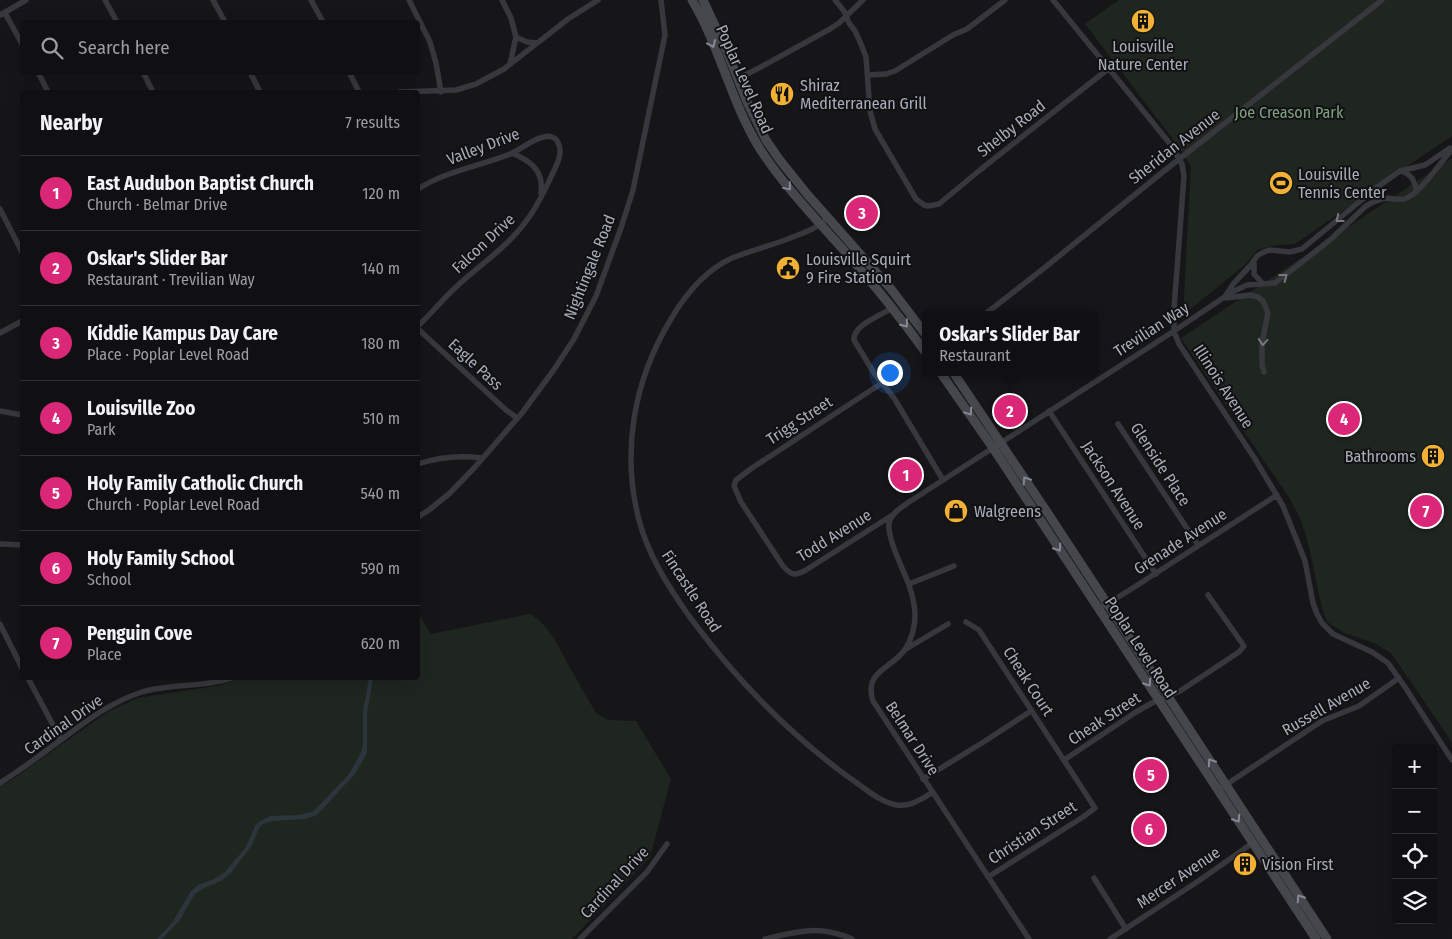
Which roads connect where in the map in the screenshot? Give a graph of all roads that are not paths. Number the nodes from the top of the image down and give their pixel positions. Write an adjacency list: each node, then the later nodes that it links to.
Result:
1 (26, 0): 16 (street)
2 (105, 0): 18 (street)
3 (213, 0): 19 (street)
4 (311, 0): 20 (street)
5 (409, 0): 21 (street)
6 (502, 0): 23 (street)
7 (598, 0): 25 (street)
8 (661, 0): 72 (street, Nightingale Road)
9 (692, 0): 34 (main road, Poplar Level Road, one-way to 34)
10 (703, 0): 33 (main road, Poplar Level Road)
11 (835, 0): 17 (street)
12 (863, 0): 17 (street)
13 (1005, 0): 32 (street)
14 (1053, 0): 27 (street, Illinois Avenue)
15 (1382, 0): 44 (street, Sheridan Avenue)
16 (2, 14): 24 (street)
17 (846, 17): 32 (street); 33 (street)
18 (116, 20)
19 (224, 20)
20 (322, 20)
21 (419, 20)
22 (420, 22): 40 (street)
23 (516, 37): 25 (street); 26 (street)
24 (20, 41)
25 (537, 43): 26 (street)
26 (510, 64): 40 (street)
27 (1108, 69): 32 (street, Shelby Road); 44 (street, Illinois Avenue)
28 (40, 75): 35 (street)
29 (144, 75): 36 (street)
30 (252, 75): 37 (street)
31 (350, 75): 38 (street)
32 (868, 75)
33 (737, 78): 34 (street); 50 (main road, Poplar Level Road)
34 (728, 82): 51 (main road, Poplar Level Road, one-way to 51)
35 (47, 90)
36 (152, 90)
37 (259, 90)
38 (358, 90)
39 (420, 92): 40 (street)
40 (441, 92)
41 (558, 141): 43 (street, Valley Drive); 48 (street, Falcon Drive)
42 (1452, 148): 45 (street, Trevilian Way); 47 (street, Trevilian Way)
43 (512, 153): 46 (street, Valley Drive); 48 (street)
44 (1180, 159): 57 (street, Sheridan Avenue); 62 (street, Illinois Avenue)
45 (1400, 171): 47 (street); 53 (street, Trevilian Way, one-way to 53)
46 (420, 187)
47 (1416, 192): 54 (street, Trevilian Way, one-way to 47)
48 (540, 199): 59 (street, Falcon Drive)
49 (0, 209): 52 (street)
50 (828, 218): 51 (street, Fincastle Road); 61 (main road, Poplar Level Road)
51 (821, 225): 56 (main road, Poplar Level Road); 110 (street, Fincastle Road)
52 (20, 248)
53 (1254, 262): 54 (street); 55 (street, Trevilian Way)
54 (1264, 284): 55 (street, Trevilian Way)
55 (1224, 298): 62 (street, Trevilian Way); 65 (street, one-way to 65)
56 (892, 308): 64 (main road, Poplar Level Road, one-way to 64); 68 (street)
57 (989, 311)
58 (20, 322): 63 (street)
59 (420, 326)
60 (420, 330): 72 (street, Eagle Pass)
61 (922, 330)
62 (1174, 331): 70 (street, Trevilian Way); 78 (street, Illinois Avenue)
63 (0, 333)
64 (922, 348)
65 (1264, 372)
66 (943, 376): 74 (main road, Poplar Level Road, one-way to 74)
67 (955, 376): 74 (main road, Poplar Level Road)
68 (882, 384): 77 (street); 85 (street, Trigg Street)
69 (0, 411): 71 (street)
70 (1049, 411): 74 (street, Trevilian Way); 86 (street, Jackson Avenue)
71 (20, 415)
72 (517, 418): 75 (street, Nightingale Road)
73 (1118, 424): 83 (street, Glenside Place)
74 (997, 445): 77 (street); 89 (main road, Poplar Level Road, one-way to 74); 90 (main road, Poplar Level Road, one-way to 90)
75 (482, 458): 76 (street); 80 (street, Nightingale Road)
76 (420, 463)
77 (943, 480): 79 (street)
78 (1276, 494): 83 (street, Grenade Avenue); 96 (street, Illinois Avenue)
79 (893, 515): 85 (street, Todd Avenue); 87 (street)
80 (420, 516)
81 (0, 544): 82 (street)
82 (20, 545)
83 (1198, 546): 86 (street, Grenade Avenue)
84 (954, 566): 87 (street)
85 (790, 572)
86 (1156, 574): 89 (street, Grenade Avenue)
87 (909, 584): 94 (street)
88 (1208, 595): 100 (street, Cheak Street)
89 (1108, 604): 90 (street, Grenade Avenue); 100 (main road, Poplar Level Road)
90 (1099, 609): 101 (main road, Poplar Level Road, one-way to 101)
91 (966, 622): 102 (street, Cheak Court)
92 (0, 624): 95 (street)
93 (948, 624): 94 (street, Belmar Drive)
94 (906, 649): 106 (street, Belmar Drive)
95 (20, 664)
96 (1399, 678): 105 (street, Illinois Avenue); 108 (street, Russell Avenue)
97 (29, 680): 103 (street)
98 (205, 680): 99 (street, Cardinal Drive); 103 (street, Cardinal Drive)
99 (224, 680)
100 (1168, 697): 101 (street, Cheak Street); 108 (main road, Poplar Level Road, one-way to 100)
101 (1159, 701): 104 (street, Cheak Street); 109 (main road, Poplar Level Road)
102 (1031, 711): 104 (street, Cheak Court); 106 (street)
103 (61, 740): 107 (street, Cardinal Drive)
104 (1064, 760): 114 (street, Christian Street)
105 (1452, 760)
106 (923, 779): 110 (street, Belmar Drive)
107 (0, 783)
108 (1226, 785): 109 (street, Russell Avenue); 111 (main road, Poplar Level Road)
109 (1218, 790): 112 (main road, Poplar Level Road, one-way to 112)
110 (932, 793): 114 (street, Belmar Drive)
111 (1261, 837): 112 (street, Mercer Avenue); 124 (main road, Poplar Level Road, one-way to 111)
112 (1253, 843): 116 (street, Mercer Avenue); 123 (main road, Poplar Level Road)
113 (668, 844): 118 (street, Cardinal Drive)
114 (988, 877): 121 (street, Belmar Drive)
115 (1094, 878): 116 (street)
116 (1126, 928): 122 (street, Mercer Avenue)
117 (786, 936): 119 (street); 120 (street)
118 (580, 939)
119 (765, 939)
120 (852, 939)
121 (1028, 939)
122 (1110, 939)
123 (1316, 939)
124 (1327, 939)

